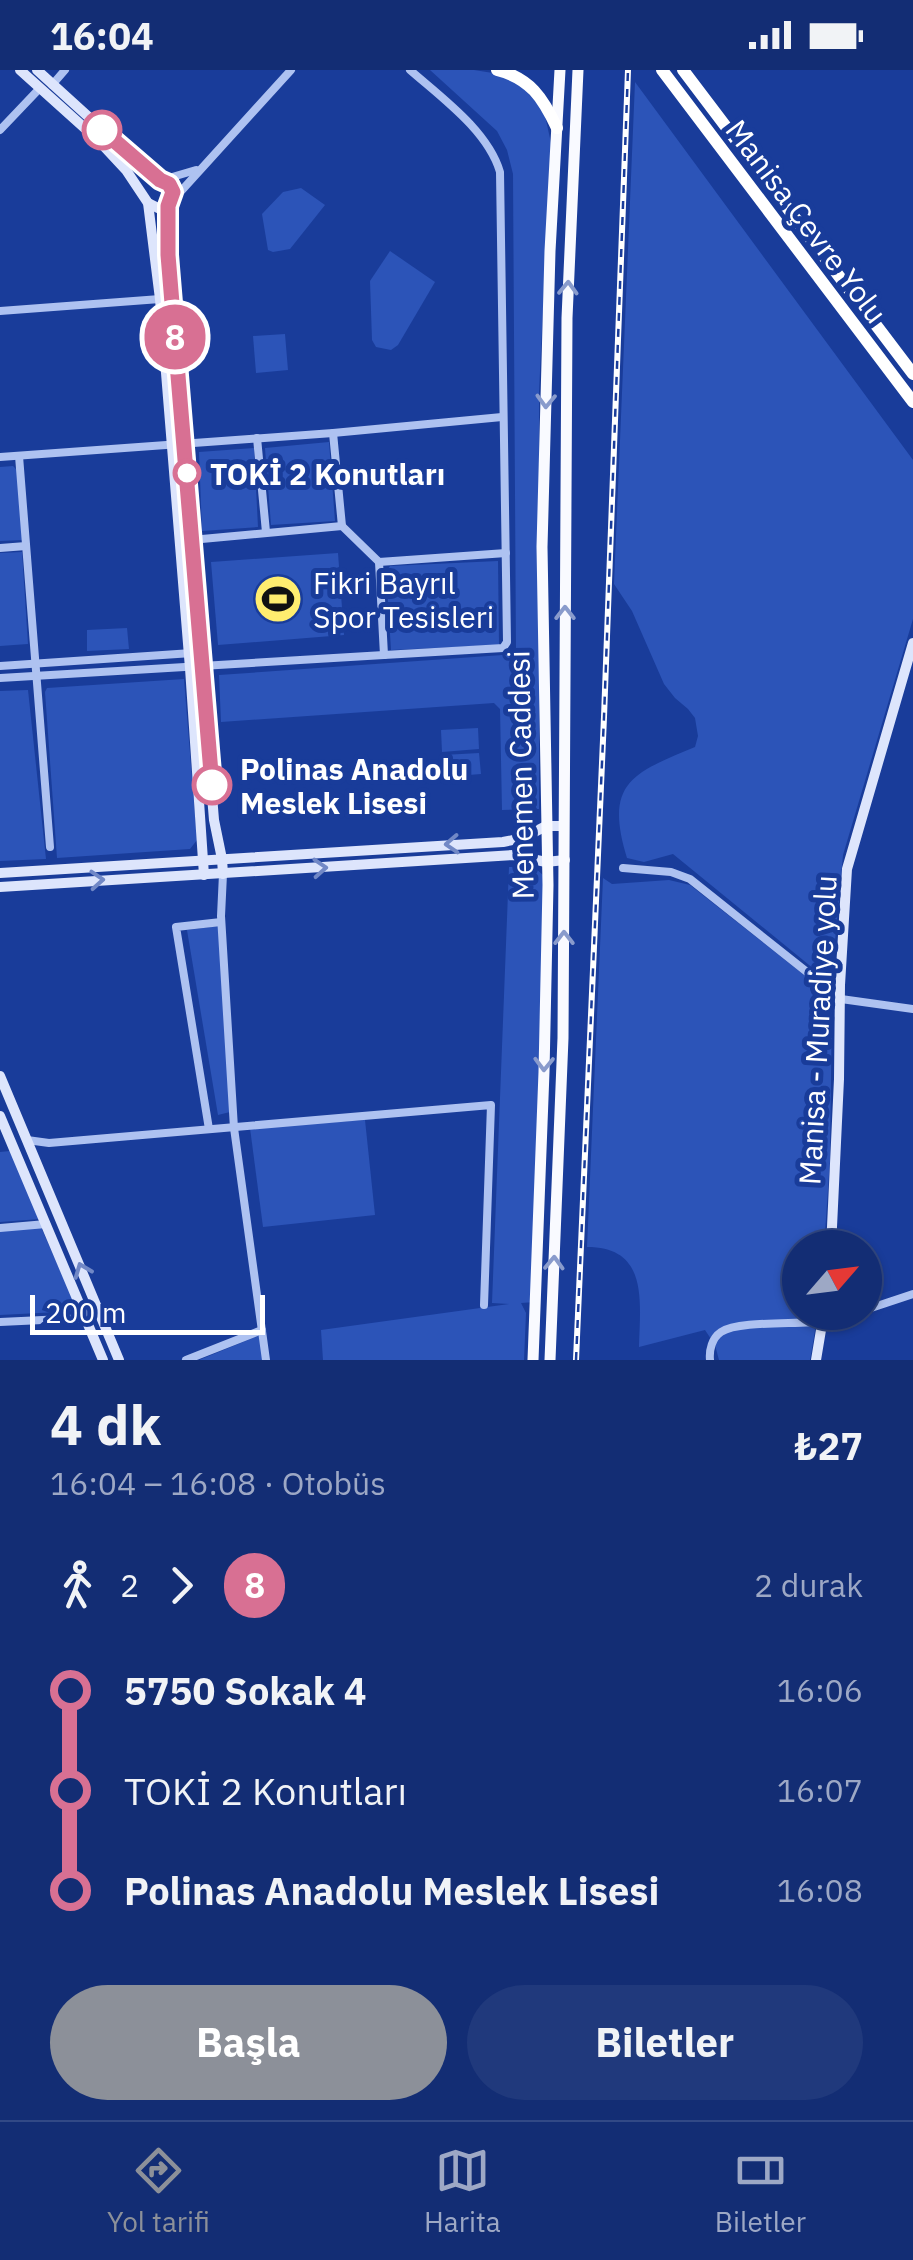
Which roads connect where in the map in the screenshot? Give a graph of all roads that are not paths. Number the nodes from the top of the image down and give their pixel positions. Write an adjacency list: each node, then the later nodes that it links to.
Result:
1 (20, 70): 11 (main road)
2 (66, 70): 11 (street)
3 (291, 70): 14 (street)
4 (410, 70): 22 (street)
5 (496, 70): 12 (highway)
6 (560, 70): 12 (main road, Menemen Caddesi)
7 (578, 70): 46 (main road, Menemen Caddesi, one-way to 7)
8 (684, 70): 20 (highway, Manisa Çevre Yolu)
9 (43, 72): 11 (main road)
10 (664, 72): 21 (highway, Manisa Çevre Yolu)
11 (46, 86): 13 (street); 15 (main road); 16 (main road)
12 (557, 128): 45 (main road, Menemen Caddesi, one-way to 45)
13 (0, 130)
14 (200, 168): 15 (street); 17 (street)
15 (160, 180): 16 (main road); 17 (main road)
16 (147, 201): 17 (main road); 18 (main road)
17 (170, 204): 25 (main road)
18 (160, 299): 19 (street); 26 (main road)
19 (0, 311)
20 (913, 374)
21 (913, 402)
22 (502, 417): 23 (street); 34 (street)
23 (333, 432): 24 (street); 29 (street)
24 (257, 438): 25 (street); 30 (street)
25 (185, 444): 26 (street); 31 (main road)
26 (172, 445): 27 (street); 37 (main road)
27 (19, 456): 28 (street); 32 (street)
28 (0, 457)
29 (342, 526): 30 (street); 35 (street)
30 (266, 532): 31 (street)
31 (191, 540): 37 (main road)
32 (26, 546): 33 (street); 39 (street)
33 (0, 548)
34 (506, 553): 35 (street); 38 (street)
35 (379, 562): 38 (street)
36 (913, 643): 58 (main road, Manisa - Muradiye yolu)
37 (195, 653): 39 (street); 41 (main road); 42 (main road)
38 (384, 655): 42 (street)
39 (36, 664): 40 (street); 43 (street)
40 (0, 666)
41 (190, 668): 42 (street); 43 (street); 49 (main road)
42 (203, 668): 48 (main road)
43 (37, 676): 44 (street); 47 (street)
44 (0, 678)
45 (546, 826): 46 (main road); 48 (main road, one-way to 48); 51 (main road, Menemen Caddesi)
46 (564, 826): 50 (main road, Menemen Caddesi)
47 (50, 847)
48 (222, 858): 49 (main road); 54 (main road)
49 (204, 860): 53 (main road); 55 (main road)
50 (565, 860): 51 (main road); 84 (main road, Menemen Caddesi, one-way to 50)
51 (546, 862): 54 (main road, one-way to 51); 83 (main road, Menemen Caddesi, one-way to 83)
52 (623, 868): 58 (street)
53 (0, 873)
54 (223, 874): 55 (main road); 57 (street)
55 (204, 875): 56 (main road, one-way to 55)
56 (0, 887)
57 (221, 922): 63 (street); 64 (street)
58 (840, 986): 59 (main road, Manisa - Muradiye yolu)
59 (840, 999): 60 (street); 69 (main road, Manisa - Muradiye yolu)
60 (913, 1009)
61 (0, 1076): 65 (main road)
62 (0, 1116): 66 (main road)
63 (234, 1128): 64 (street); 72 (street); 77 (street)
64 (209, 1129): 65 (street)
65 (28, 1140): 66 (main road); 74 (main road, one-way to 65)
66 (6, 1143): 67 (main road)
67 (46, 1224): 68 (street); 73 (main road)
68 (0, 1228)
69 (832, 1230)
70 (913, 1294): 71 (street)
71 (882, 1304)
72 (484, 1305)
73 (86, 1318): 74 (main road); 75 (street); 79 (main road)
74 (100, 1318): 80 (main road)
75 (0, 1322)
76 (782, 1322): 85 (street)
77 (262, 1330): 81 (street); 82 (street)
78 (822, 1330): 86 (main road)
79 (103, 1360)
80 (118, 1360)
81 (186, 1360)
82 (266, 1360)
83 (532, 1360)
84 (550, 1360)
85 (710, 1360)
86 (816, 1360)

